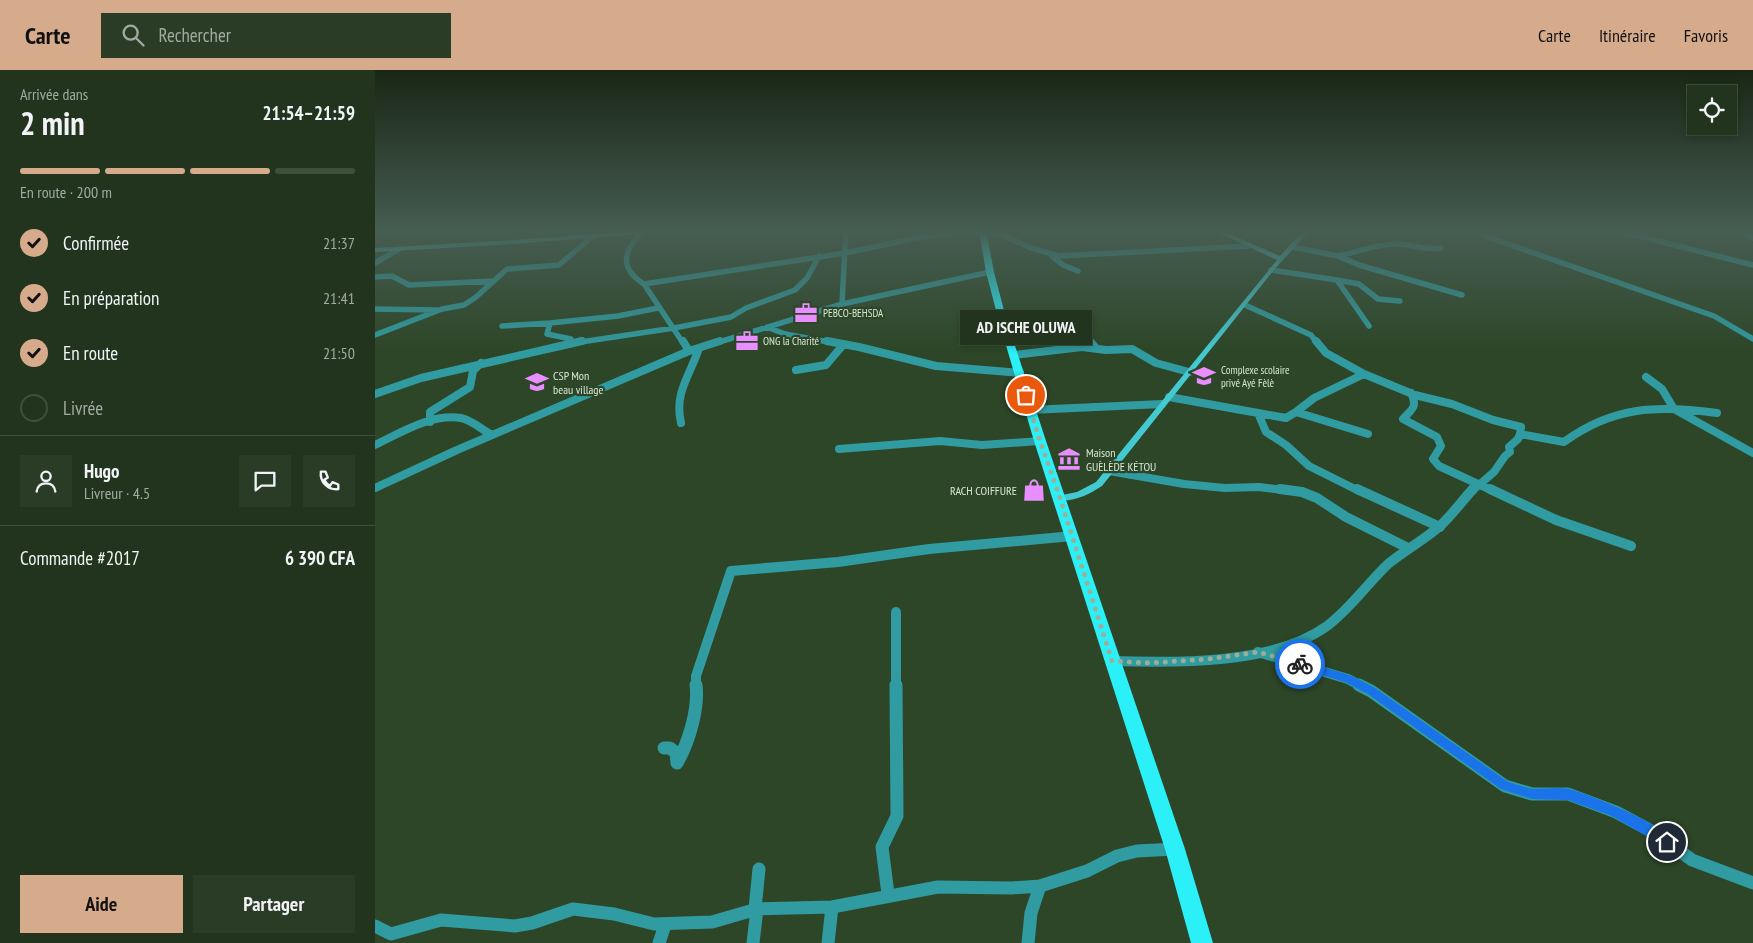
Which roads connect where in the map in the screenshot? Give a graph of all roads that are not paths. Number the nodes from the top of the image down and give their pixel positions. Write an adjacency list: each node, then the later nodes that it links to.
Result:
1 (1271, 270): 18 (street)
2 (507, 271): 13 (street)
3 (632, 271): 14 (street)
4 (727, 271): 14 (street)
5 (811, 271): 27 (street)
6 (844, 271): 17 (street)
7 (1276, 271): 12 (street)
8 (1379, 271): 15 (street)
9 (1586, 271): 29 (street)
10 (990, 272): 17 (street); 35 (main road)
11 (375, 277): 13 (street)
12 (1337, 280): 16 (street); 24 (street)
13 (493, 282): 21 (street)
14 (644, 284): 19 (street)
15 (1462, 295)
16 (1400, 300)
17 (842, 304): 25 (street)
18 (1245, 305): 38 (street); 40 (street)
19 (658, 308): 22 (street); 27 (street)
20 (375, 309): 21 (street)
21 (442, 310): 28 (street)
22 (550, 323): 23 (street); 30 (street)
23 (502, 326)
24 (1369, 326)
25 (767, 327): 31 (street); 32 (street)
26 (1052, 327): 33 (street)
27 (674, 328): 30 (street); 34 (street)
28 (375, 335)
29 (1752, 338)
30 (571, 343): 36 (street)
31 (843, 345): 37 (street); 39 (street)
32 (699, 348): 34 (street); 52 (street)
33 (1096, 348): 35 (street); 38 (street)
34 (689, 351): 55 (street)
35 (1015, 355): 39 (main road)
36 (481, 363): 43 (street); 51 (street)
37 (796, 370)
38 (1189, 372): 44 (street)
39 (1020, 373): 47 (main road)
40 (1364, 374): 42 (street); 48 (street)
41 (1647, 377): 46 (street)
42 (1411, 393): 54 (street); 61 (street)
43 (375, 394)
44 (1169, 396): 45 (street); 49 (street)
45 (1162, 404): 47 (street); 60 (street)
46 (1675, 409): 50 (street); 54 (street); 59 (street)
47 (1031, 410): 56 (main road)
48 (1296, 412): 49 (street); 53 (street)
49 (1258, 413): 64 (street)
50 (1717, 414)
51 (430, 422): 55 (street); 57 (street)
52 (681, 423)
53 (1368, 434)
54 (1520, 434): 61 (street)
55 (492, 435): 62 (street)
56 (1040, 441): 58 (street); 63 (main road)
57 (375, 445)
58 (839, 448)
59 (1753, 453)
60 (1109, 471): 63 (street); 67 (street)
61 (1479, 484): 64 (street); 66 (street)
62 (375, 488)
63 (1060, 498): 65 (main road)
64 (1440, 527): 67 (street)
65 (1073, 536): 70 (main road); 71 (street)
66 (1631, 546)
67 (1408, 548): 69 (street)
68 (896, 612): 76 (street)
69 (1258, 652): 70 (street); 74 (street)
70 (1112, 661): 72 (main road)
71 (664, 748)
72 (1175, 849): 75 (street); 81 (main road)
73 (759, 869): 78 (street)
74 (1753, 883)
75 (1040, 886): 76 (street); 85 (street)
76 (888, 894): 77 (street)
77 (832, 907): 78 (street); 84 (street)
78 (756, 909): 79 (street); 83 (street)
79 (665, 925): 80 (street); 82 (street)
80 (375, 926)
81 (1200, 942)
82 (659, 943)
83 (753, 943)
84 (828, 943)
85 (1027, 943)

